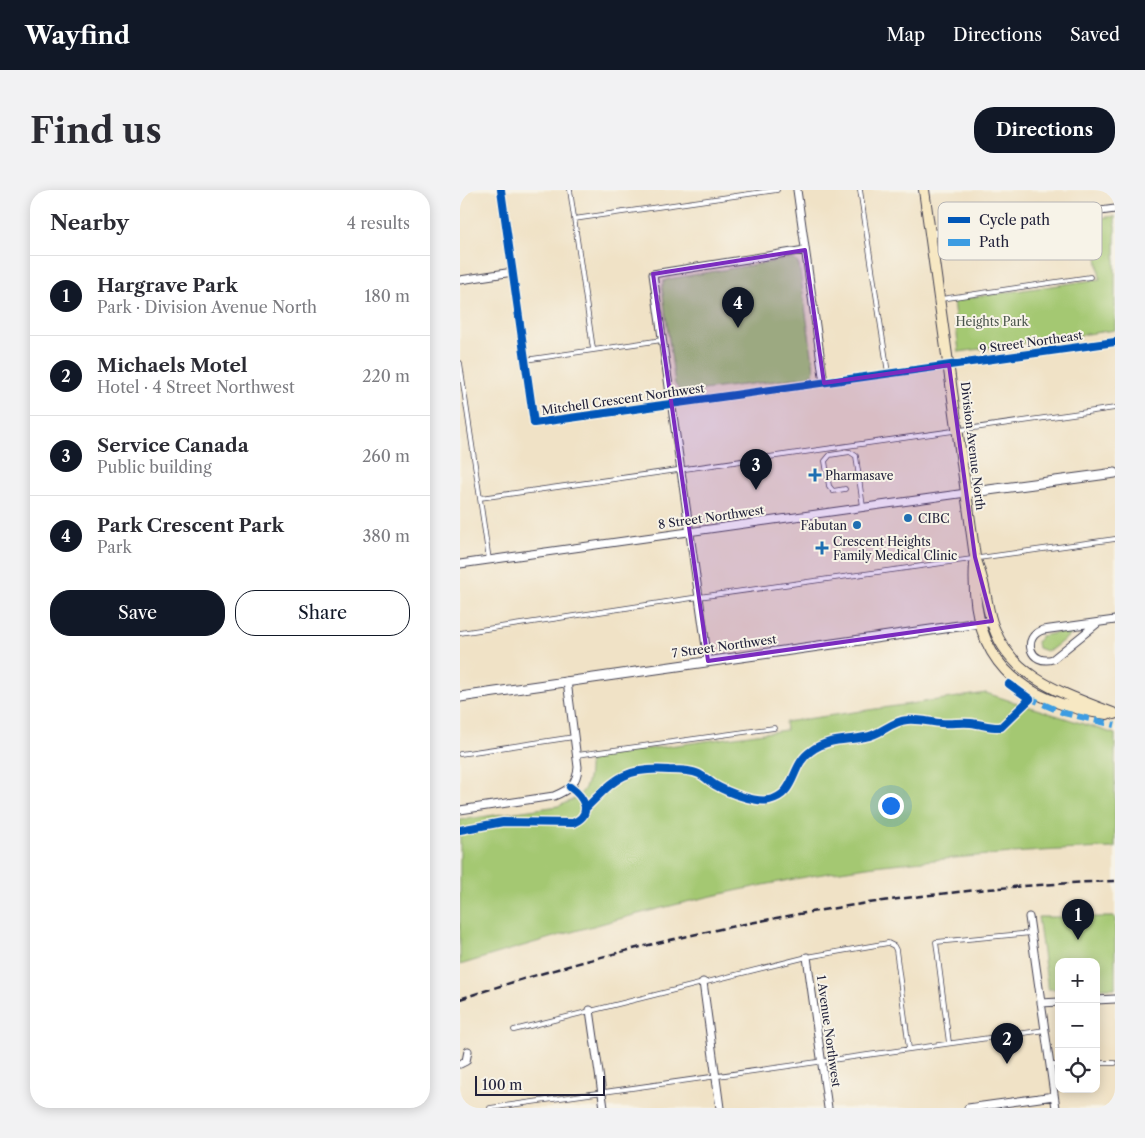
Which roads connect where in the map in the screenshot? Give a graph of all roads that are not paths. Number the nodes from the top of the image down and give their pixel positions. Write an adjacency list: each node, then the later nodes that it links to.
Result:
1 (501, 190): 13 (street, Mitchell Crescent Northwest)
2 (570, 190): 9 (lane)
3 (777, 190): 9 (lane)
4 (797, 190): 12 (street)
5 (860, 190): 23 (lane)
6 (924, 190): 11 (main road, Division Avenue North)
7 (1115, 209): 8 (street)
8 (1102, 211)
9 (574, 219): 19 (lane)
10 (938, 233): 11 (street)
11 (930, 234): 16 (main road, Division Avenue North)
12 (805, 250): 17 (street); 24 (street)
13 (512, 272): 15 (street); 20 (street, Mitchell Crescent Northwest)
14 (1090, 278): 16 (lane)
15 (460, 280)
16 (939, 299): 22 (main road, Division Avenue North)
17 (662, 340): 19 (lane); 25 (street)
18 (1115, 342): 22 (street, 9 Street Northeast)
19 (593, 349): 20 (lane)
20 (525, 360): 25 (street, Mitchell Crescent Northwest)
21 (460, 363): 32 (lane)
22 (949, 365): 23 (street, Mitchell Crescent Northwest); 27 (main road, Division Avenue North)
23 (888, 374): 24 (street, Mitchell Crescent Northwest)
24 (824, 383): 25 (street, Mitchell Crescent Northwest)
25 (671, 404): 28 (street)
26 (1115, 408): 27 (lane)
27 (957, 430): 28 (lane); 31 (main road, Division Avenue North)
28 (680, 470): 32 (lane); 34 (street)
29 (1115, 473): 31 (street)
30 (845, 489): 33 (lane)
31 (966, 493): 33 (street, 8 Street Northwest); 36 (main road, Division Avenue North)
32 (480, 498): 37 (lane)
33 (863, 507): 34 (street, 8 Street Northwest)
34 (689, 532): 37 (street, 8 Street Northwest); 39 (street)
35 (1115, 539): 36 (lane)
36 (975, 557): 39 (lane); 41 (main road, Division Avenue North); 42 (main road, Division Avenue North)
37 (489, 560): 38 (street, 8 Street Northwest)
38 (460, 564)
39 (699, 596): 44 (lane); 45 (street)
40 (1115, 620): 43 (street)
41 (992, 621): 42 (street, 7 Street Northwest); 48 (main road, Division Avenue North)
42 (980, 622): 45 (street, 7 Street Northwest); 48 (main road, Division Avenue North)
43 (1099, 622): 43 (street)
44 (460, 633)
45 (708, 661): 46 (street, 7 Street Northwest)
46 (567, 682): 47 (street, 7 Street Northwest); 50 (street)
47 (460, 697)
48 (1115, 715)
49 (774, 728): 52 (lane)
50 (574, 737): 51 (lane); 52 (street)
51 (460, 754)
52 (576, 755): 53 (street)
53 (460, 810)
54 (1030, 917): 55 (street)
55 (1032, 933): 61 (street); 65 (lane)
56 (807, 957): 57 (lane); 66 (lane); 68 (street, 1 Avenue Northwest)
57 (703, 982): 62 (lane); 74 (street)
58 (1115, 999): 59 (street)
59 (1100, 1000)
60 (1055, 1002): 61 (street)
61 (1041, 1003): 64 (street)
62 (590, 1010): 63 (lane); 75 (street)
63 (514, 1030)
64 (1045, 1030): 65 (lane); 72 (street)
65 (949, 1043): 66 (lane)
66 (909, 1049): 68 (lane)
67 (468, 1051): 70 (street)
68 (822, 1061): 74 (lane); 80 (street, 1 Avenue Northwest)
69 (1115, 1063): 71 (lane)
70 (460, 1064)
71 (1100, 1064)
72 (1050, 1065): 73 (lane); 76 (street)
73 (1055, 1065)
74 (716, 1076): 75 (lane); 79 (street)
75 (602, 1092): 77 (lane); 78 (street)
76 (1054, 1096): 81 (street); 82 (street)
77 (490, 1108)
78 (604, 1108)
79 (720, 1108)
80 (828, 1108)
81 (968, 1108)
82 (1056, 1108)

